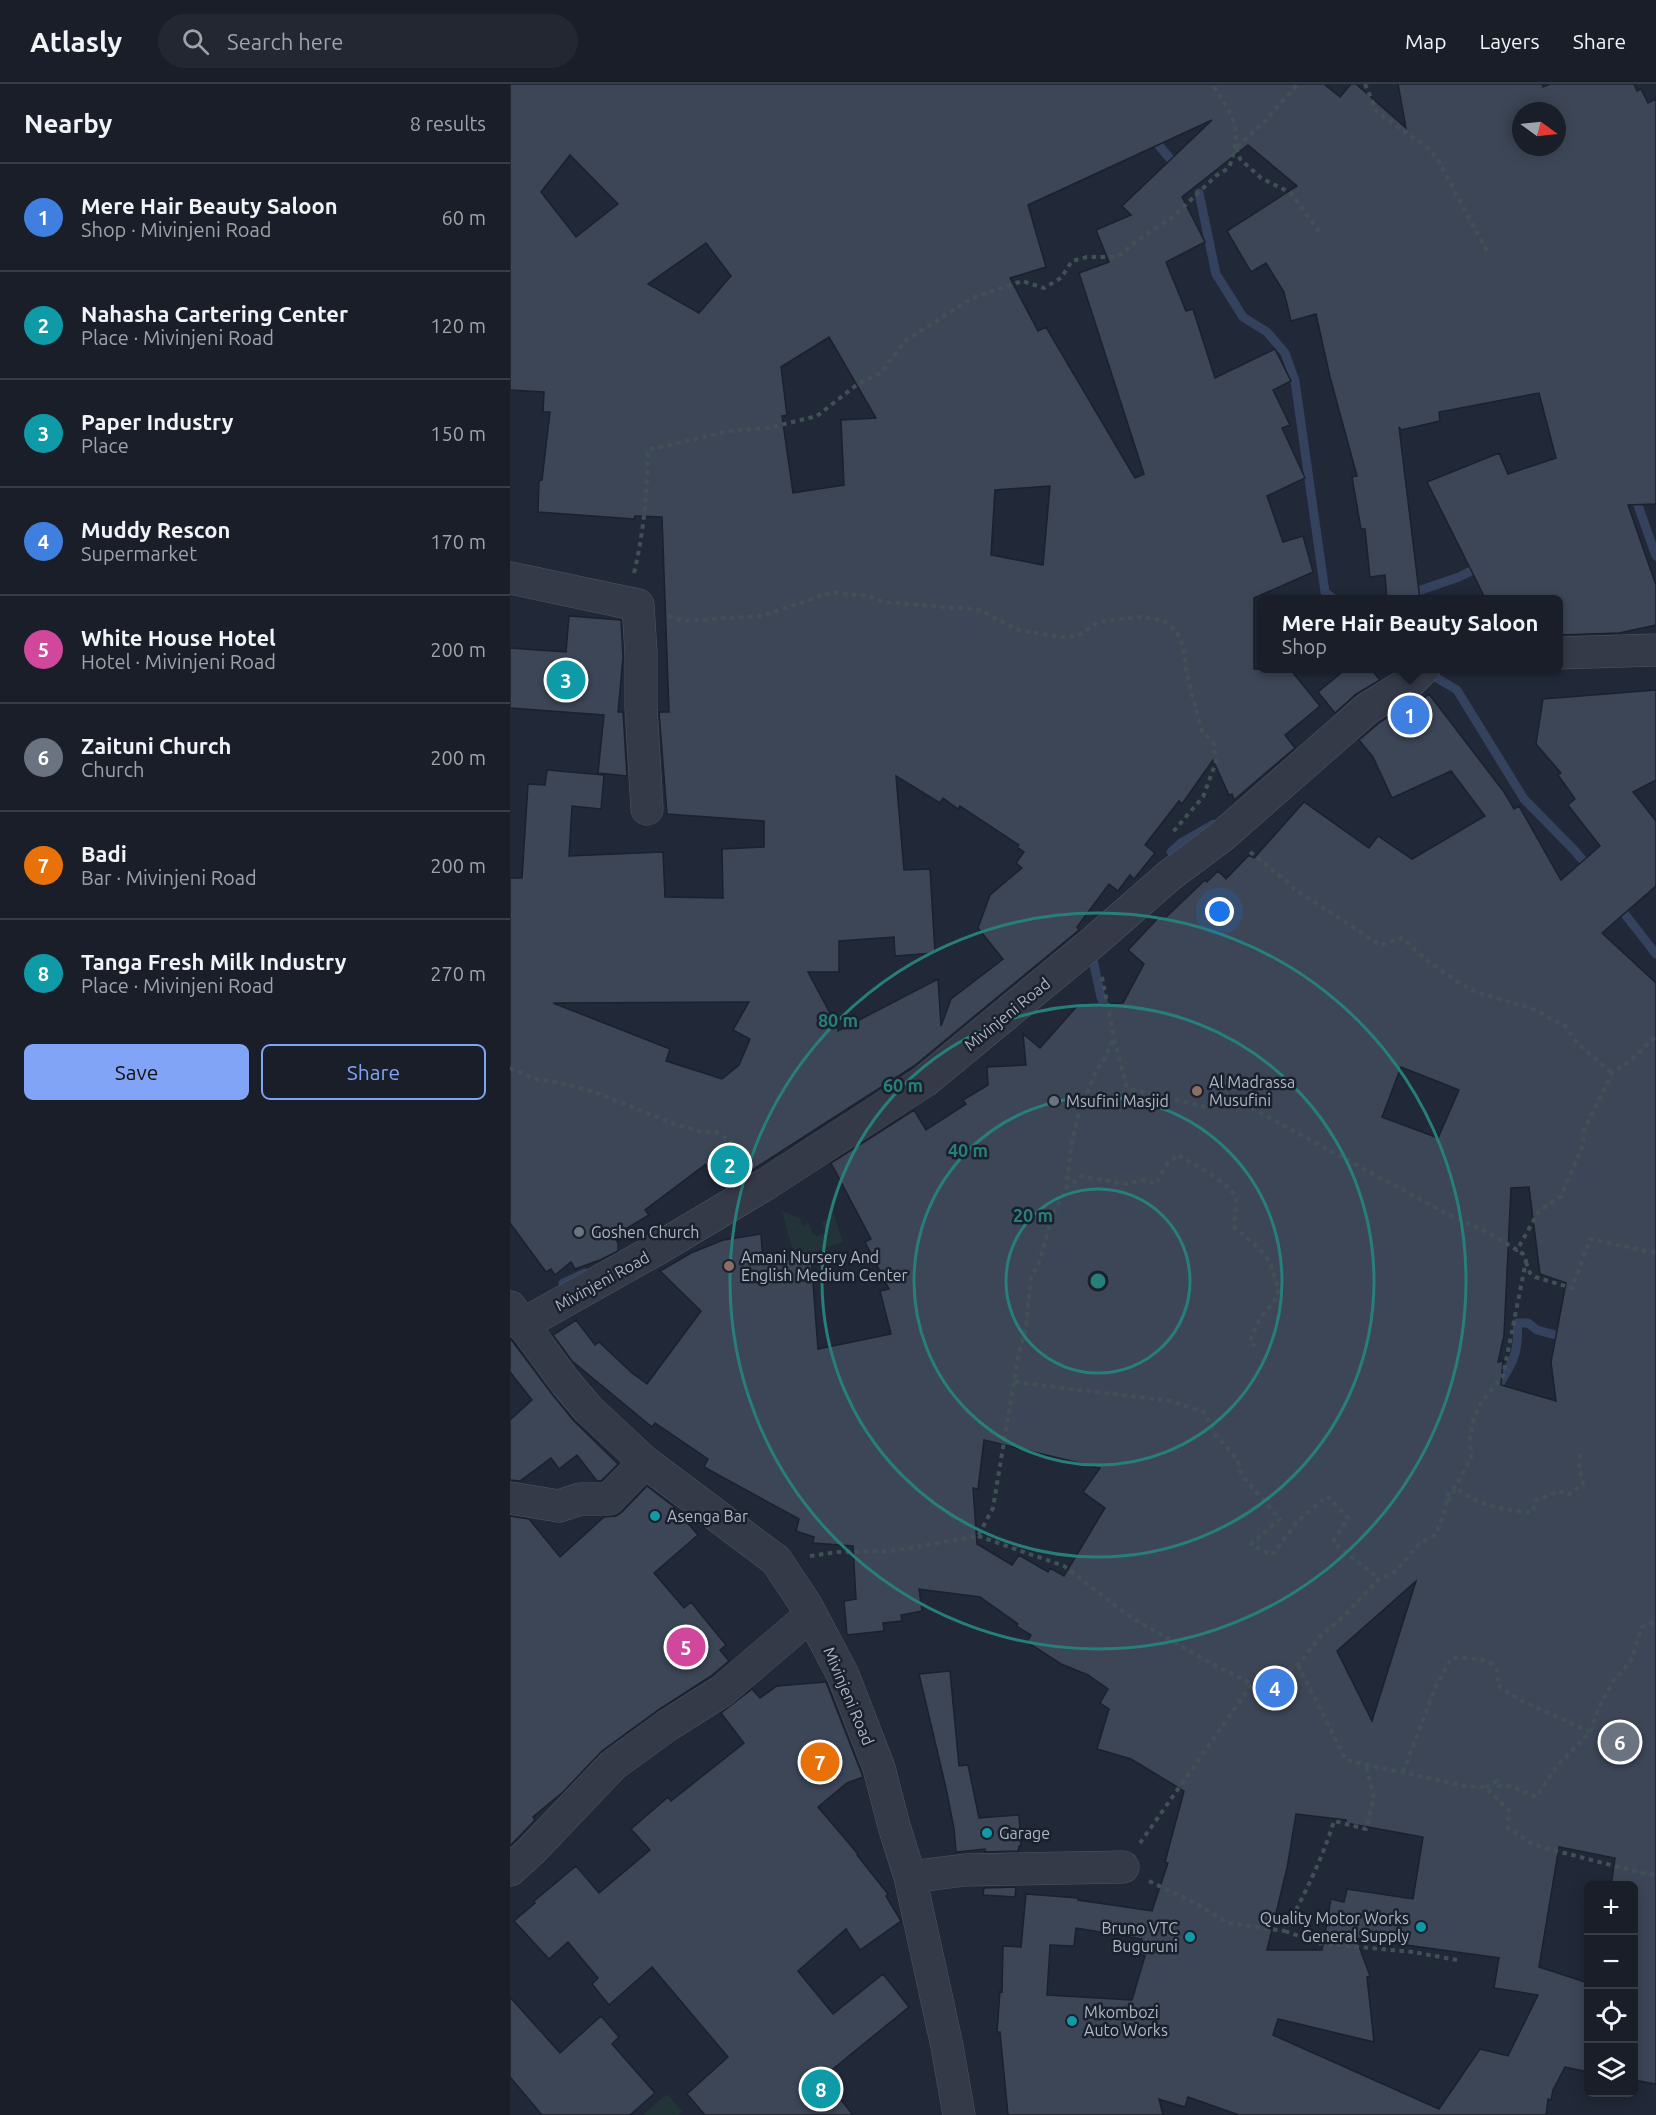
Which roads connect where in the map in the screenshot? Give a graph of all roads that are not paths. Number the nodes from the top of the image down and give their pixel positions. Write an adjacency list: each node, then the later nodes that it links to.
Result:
1 (510, 578): 5 (street)
2 (1656, 650): 3 (street)
3 (1563, 653)
4 (1420, 673): 6 (street, Mivinjeni Road)
5 (647, 809)
6 (516, 1316): 7 (street, Mivinjeni Road)
7 (645, 1462): 8 (street); 9 (street, Mivinjeni Road)
8 (510, 1498)
9 (811, 1615): 11 (street); 12 (street, Mivinjeni Road)
10 (1123, 1867): 12 (street)
11 (510, 1870)
12 (910, 1876): 13 (street, Mivinjeni Road)
13 (959, 2115)

